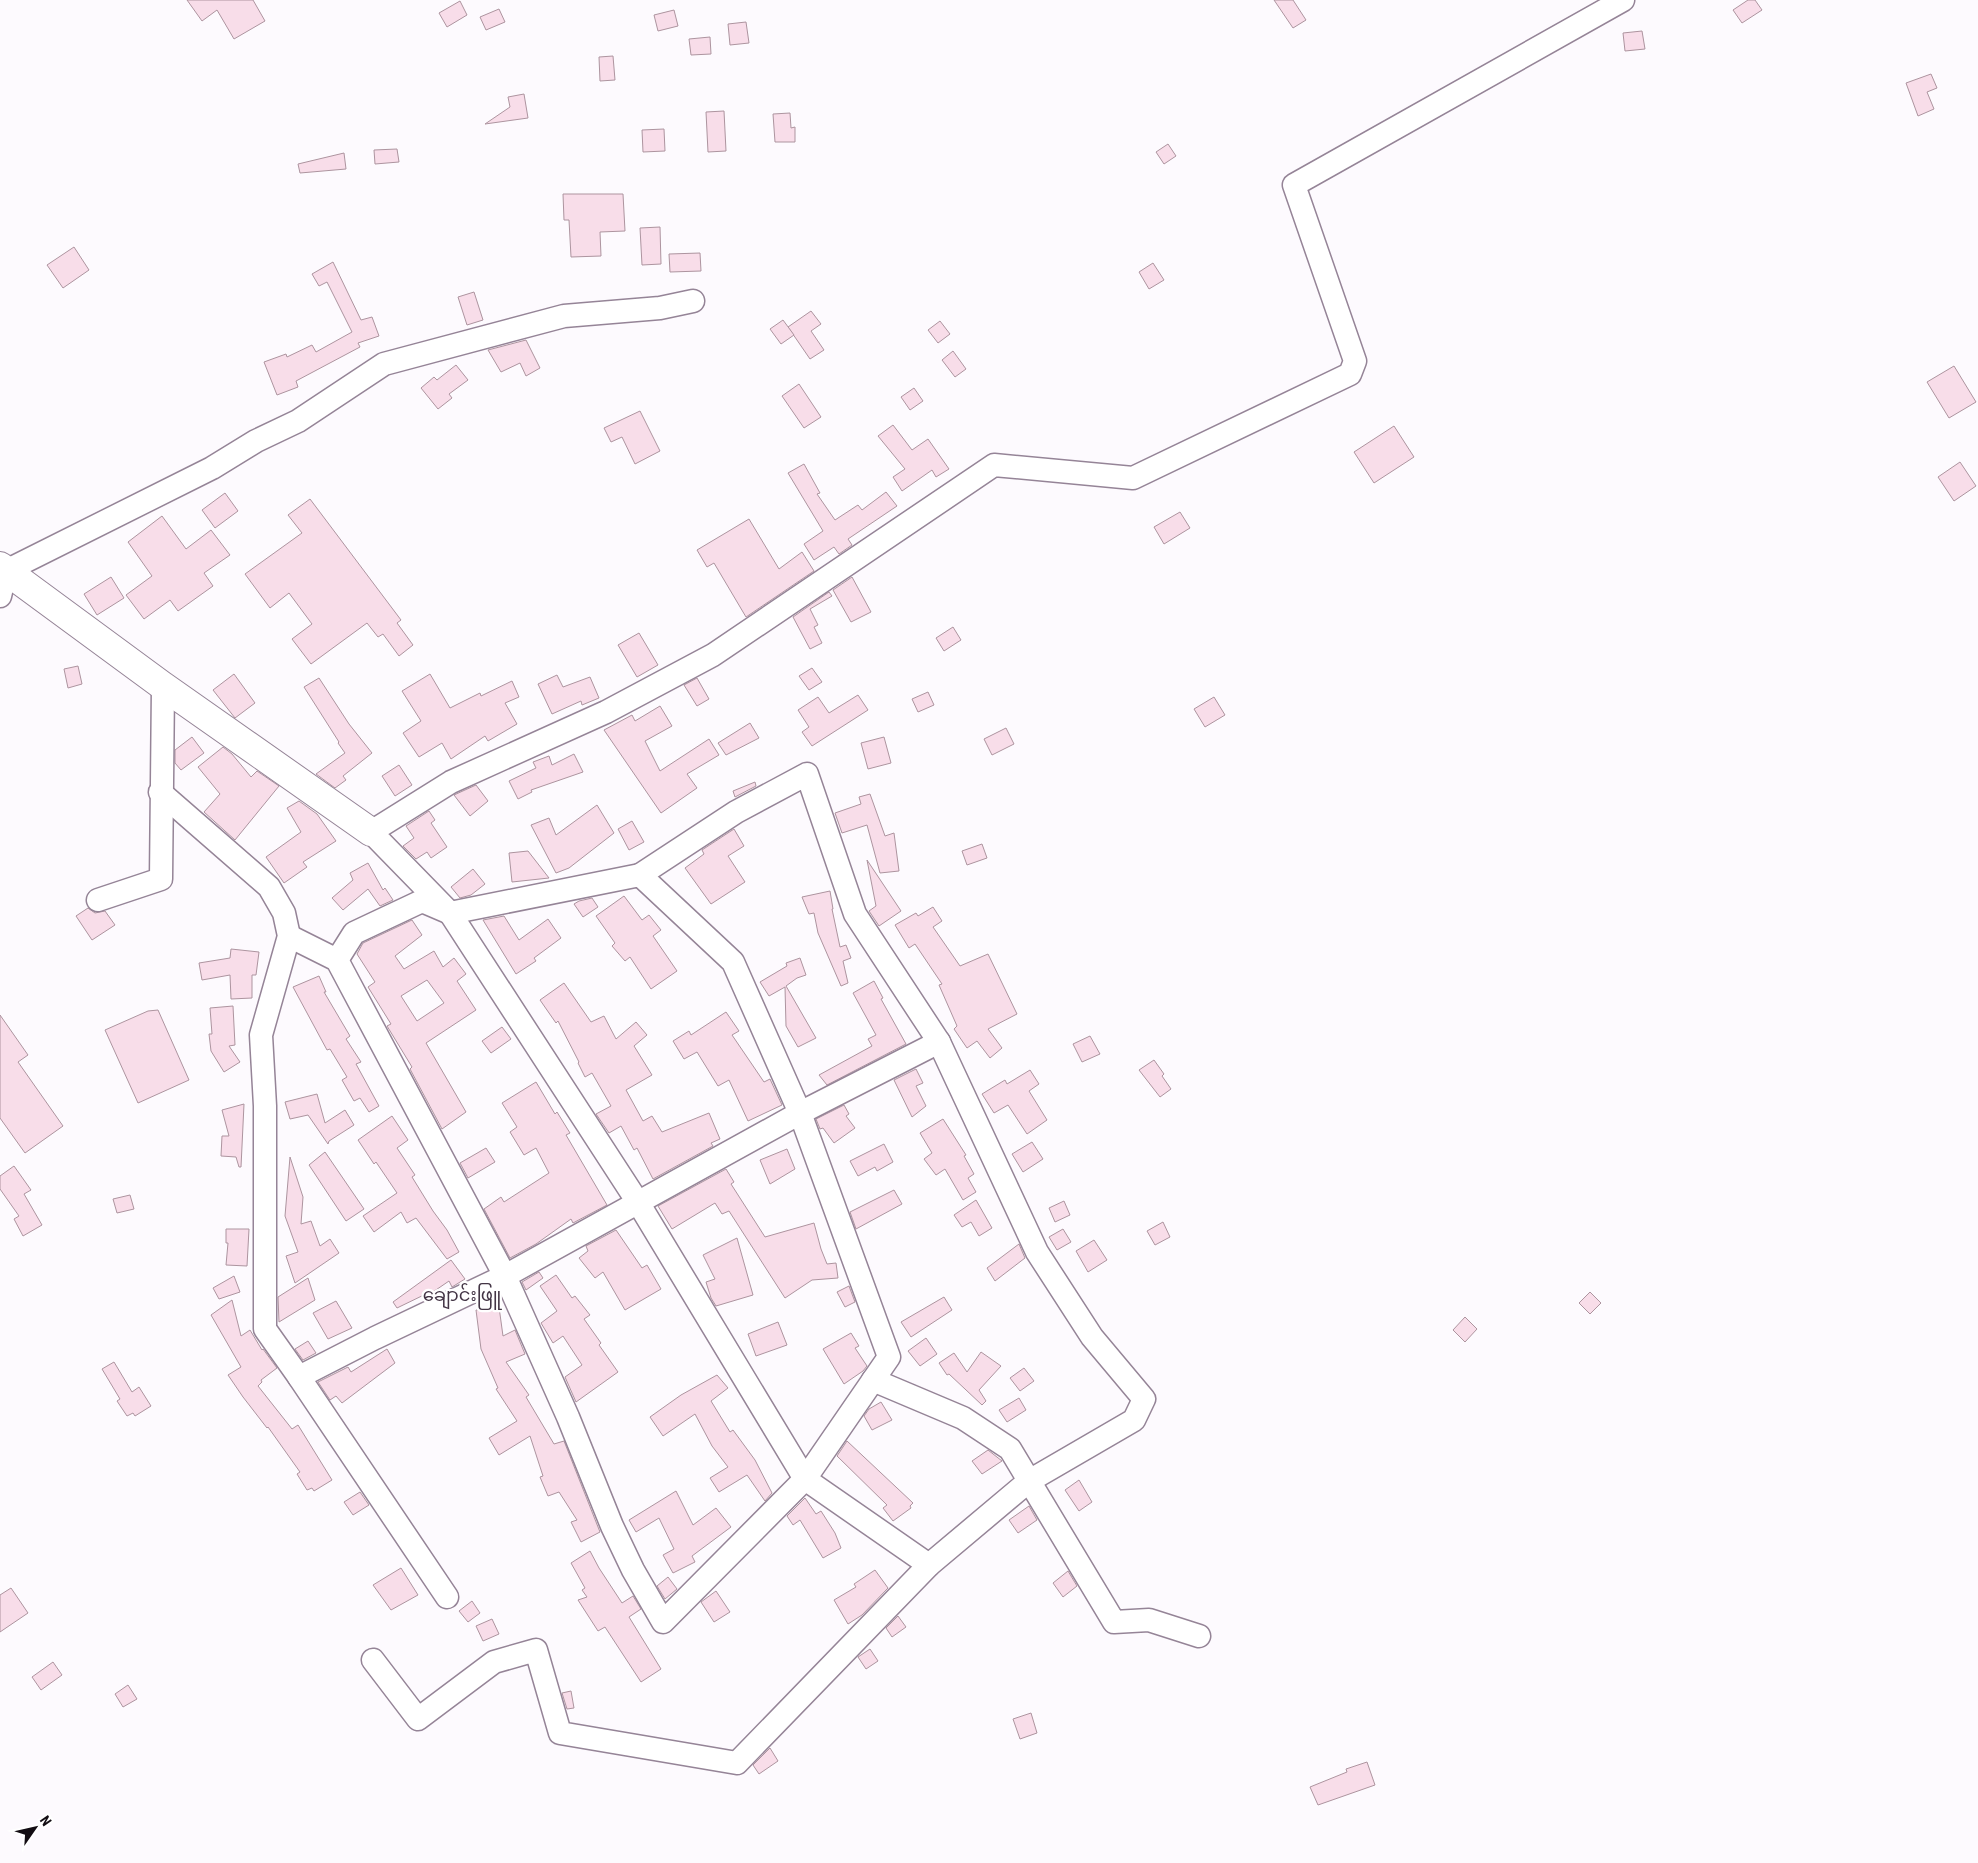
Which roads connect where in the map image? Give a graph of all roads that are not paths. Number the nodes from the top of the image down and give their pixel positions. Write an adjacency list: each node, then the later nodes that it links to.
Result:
1 (1623, 0): 6 (street)
2 (693, 301): 3 (street)
3 (2, 578): 4 (street)
4 (163, 686): 5 (street); 6 (street)
5 (160, 792): 8 (street); 10 (street)
6 (371, 832): 9 (street)
7 (640, 874): 9 (street); 12 (street); 13 (street)
8 (98, 900)
9 (450, 913): 11 (street); 14 (street)
10 (290, 936): 11 (street); 16 (street)
11 (337, 960): 15 (street)
12 (939, 1042): 13 (street); 19 (street)
13 (800, 1113): 14 (street); 17 (street)
14 (639, 1204): 15 (street); 18 (street)
15 (505, 1276): 16 (street); 18 (street)
16 (299, 1377): 21 (street)
17 (873, 1380): 18 (street); 19 (street)
18 (805, 1479): 20 (street)
19 (1029, 1481): 20 (street); 22 (street)
20 (929, 1565): 23 (street)
21 (447, 1598)
22 (1199, 1636)
23 (373, 1660)

